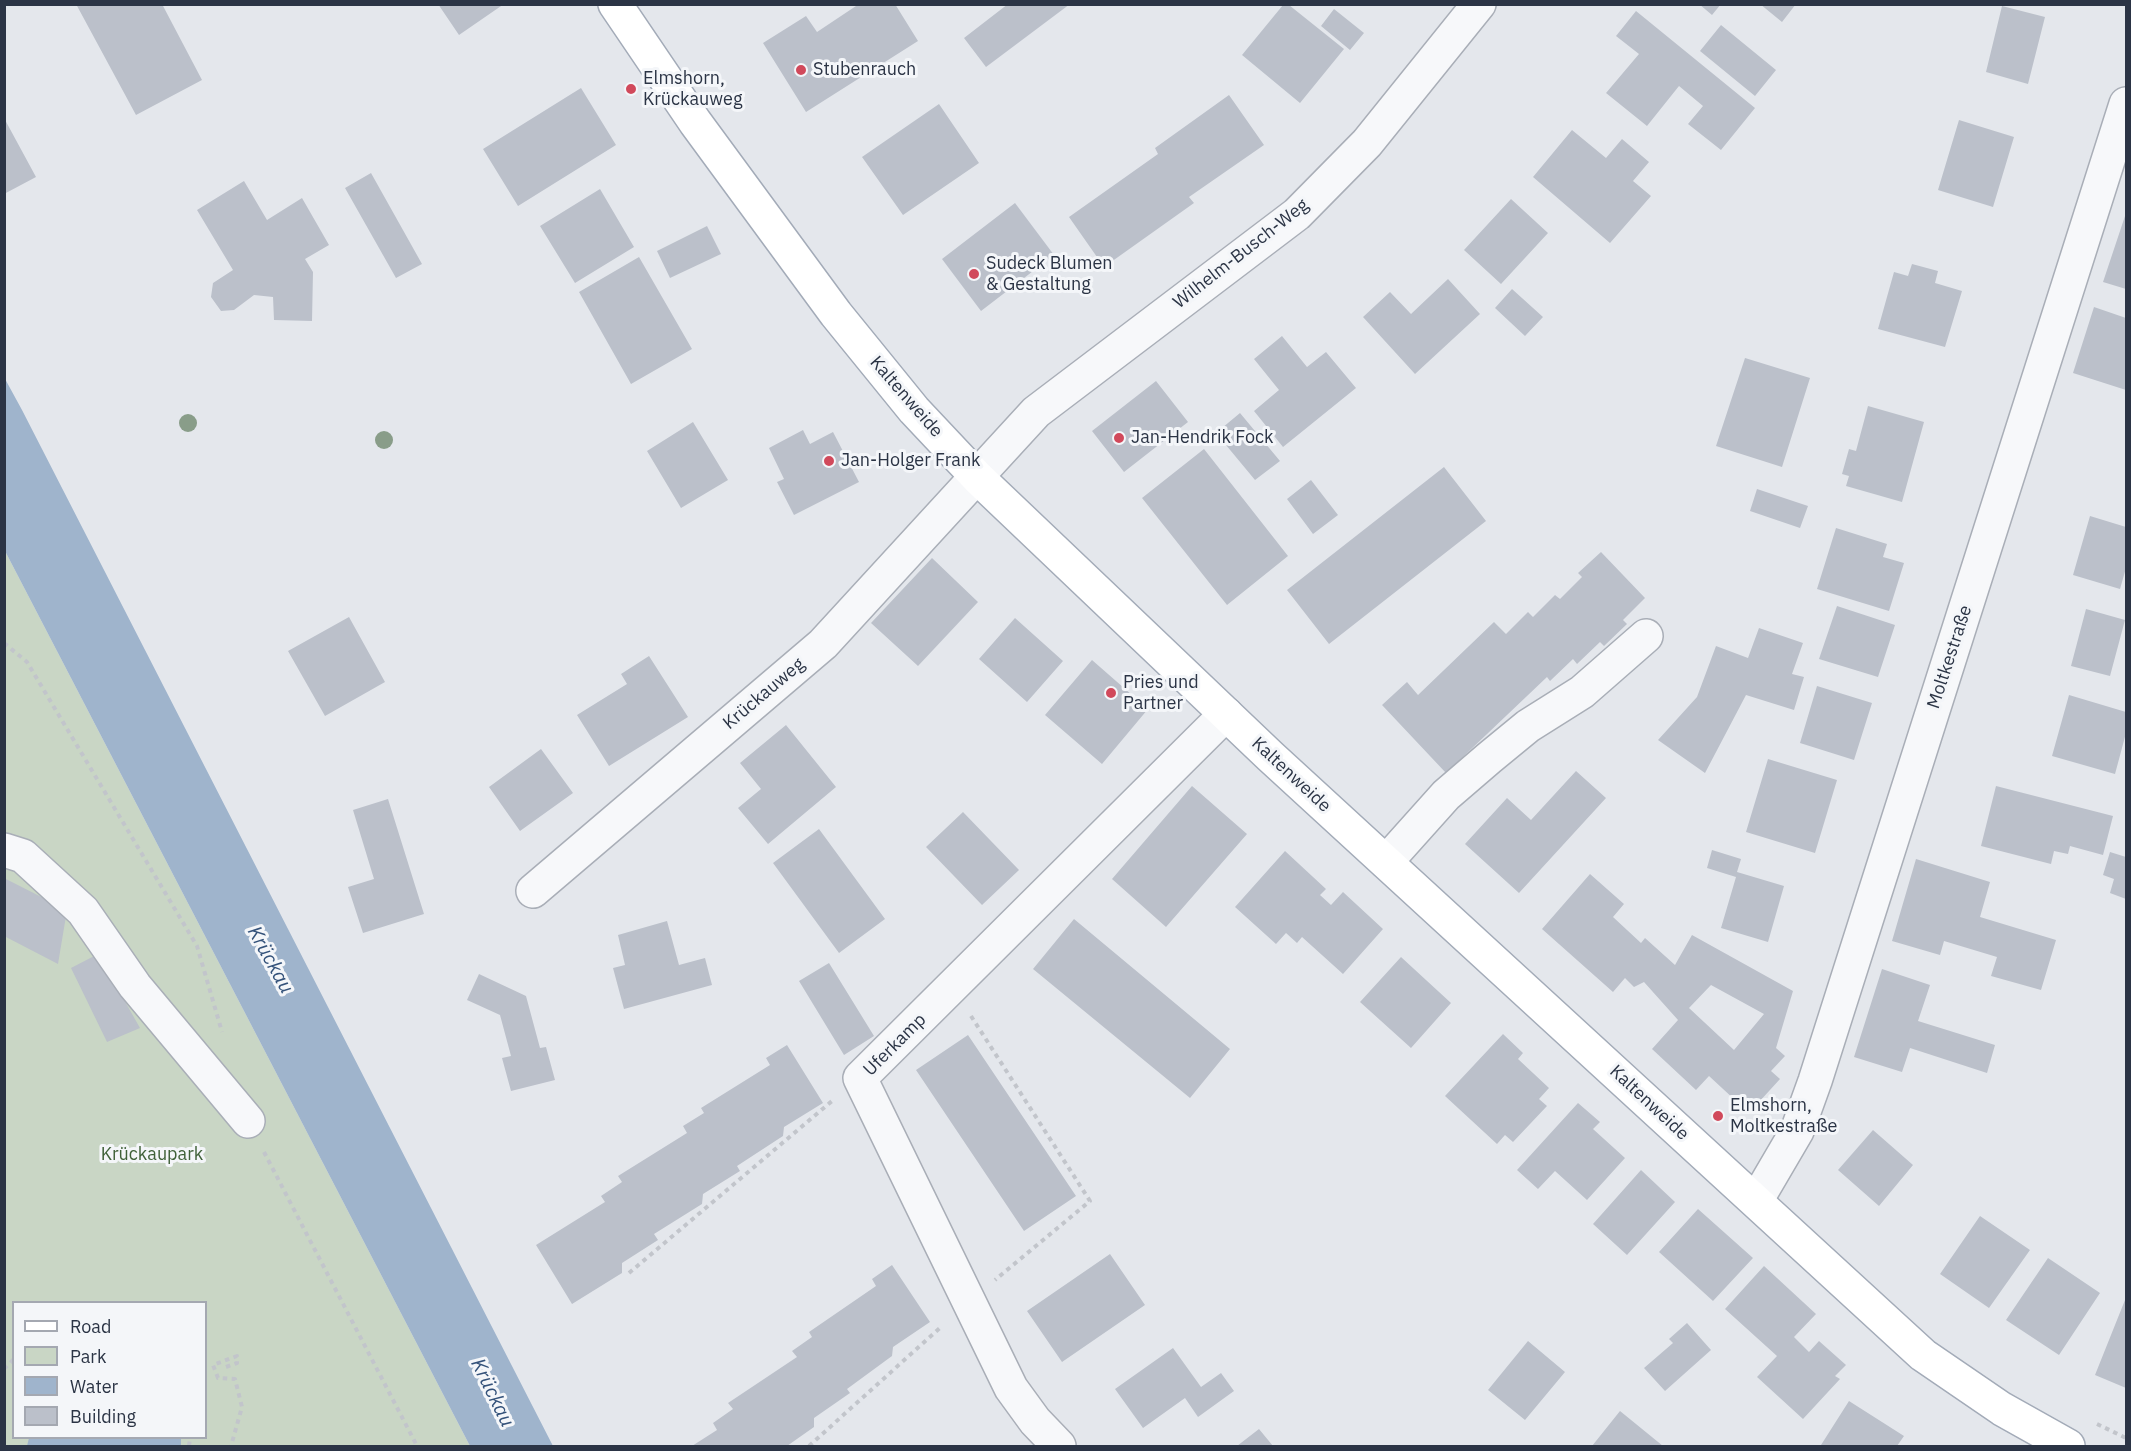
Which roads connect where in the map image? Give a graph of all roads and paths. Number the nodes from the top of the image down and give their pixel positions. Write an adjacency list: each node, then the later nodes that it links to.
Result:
1 (615, 4): 4 (main road, Kaltenweide)
2 (1479, 4): 4 (street, Wilhelm-Busch-Weg)
3 (2127, 104): 13 (street, Moltkestraße)
4 (978, 478): 6 (main road, Kaltenweide); 9 (street, Krückauweg)
5 (1646, 636): 8 (street)
6 (1226, 714): 8 (main road, Kaltenweide); 10 (street, Uferkamp)
7 (4, 850): 12 (street)
8 (1386, 862): 13 (main road, Kaltenweide)
9 (533, 891)
10 (952, 988): 11 (street, Uferkamp); 15 (path)
11 (860, 1078): 14 (path); 15 (street, Uferkamp)
12 (248, 1121)
13 (1756, 1201): 20 (main road, Kaltenweide)
14 (629, 1273)
15 (968, 1303): 18 (path); 19 (street, Uferkamp)
16 (226, 1367): 17 (path)
17 (231, 1446)
18 (809, 1446)
19 (1059, 1446)
20 (2067, 1446)

